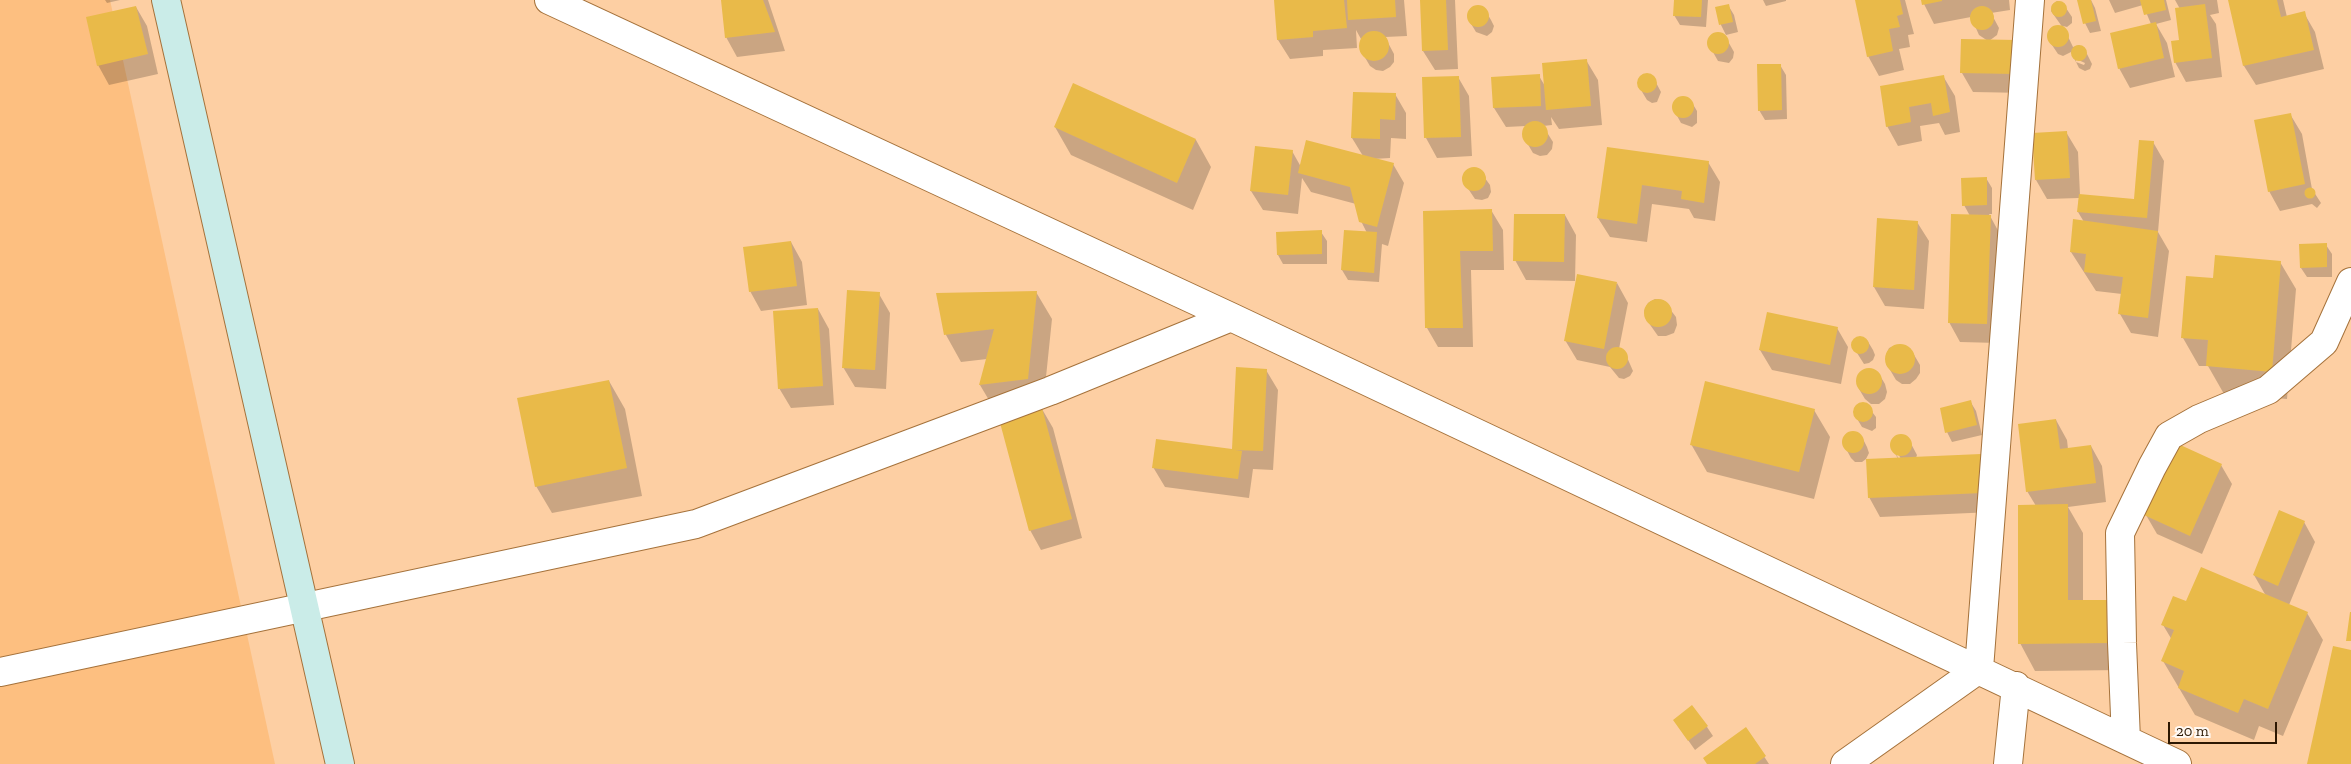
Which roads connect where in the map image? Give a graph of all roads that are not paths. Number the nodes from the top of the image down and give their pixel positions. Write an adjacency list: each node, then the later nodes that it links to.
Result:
1 (166, 0): 6 (main road)
2 (549, 0): 5 (street)
3 (2030, 0): 7 (street)
4 (2351, 282): 10 (street)
5 (1231, 317): 6 (street); 7 (street)
6 (305, 608): 8 (street); 11 (main road)
7 (1979, 669): 9 (street); 12 (street)
8 (0, 672)
9 (2016, 686): 10 (street); 13 (street)
10 (2126, 740): 14 (street)
11 (340, 764)
12 (1845, 764)
13 (2008, 764)
14 (2177, 764)

